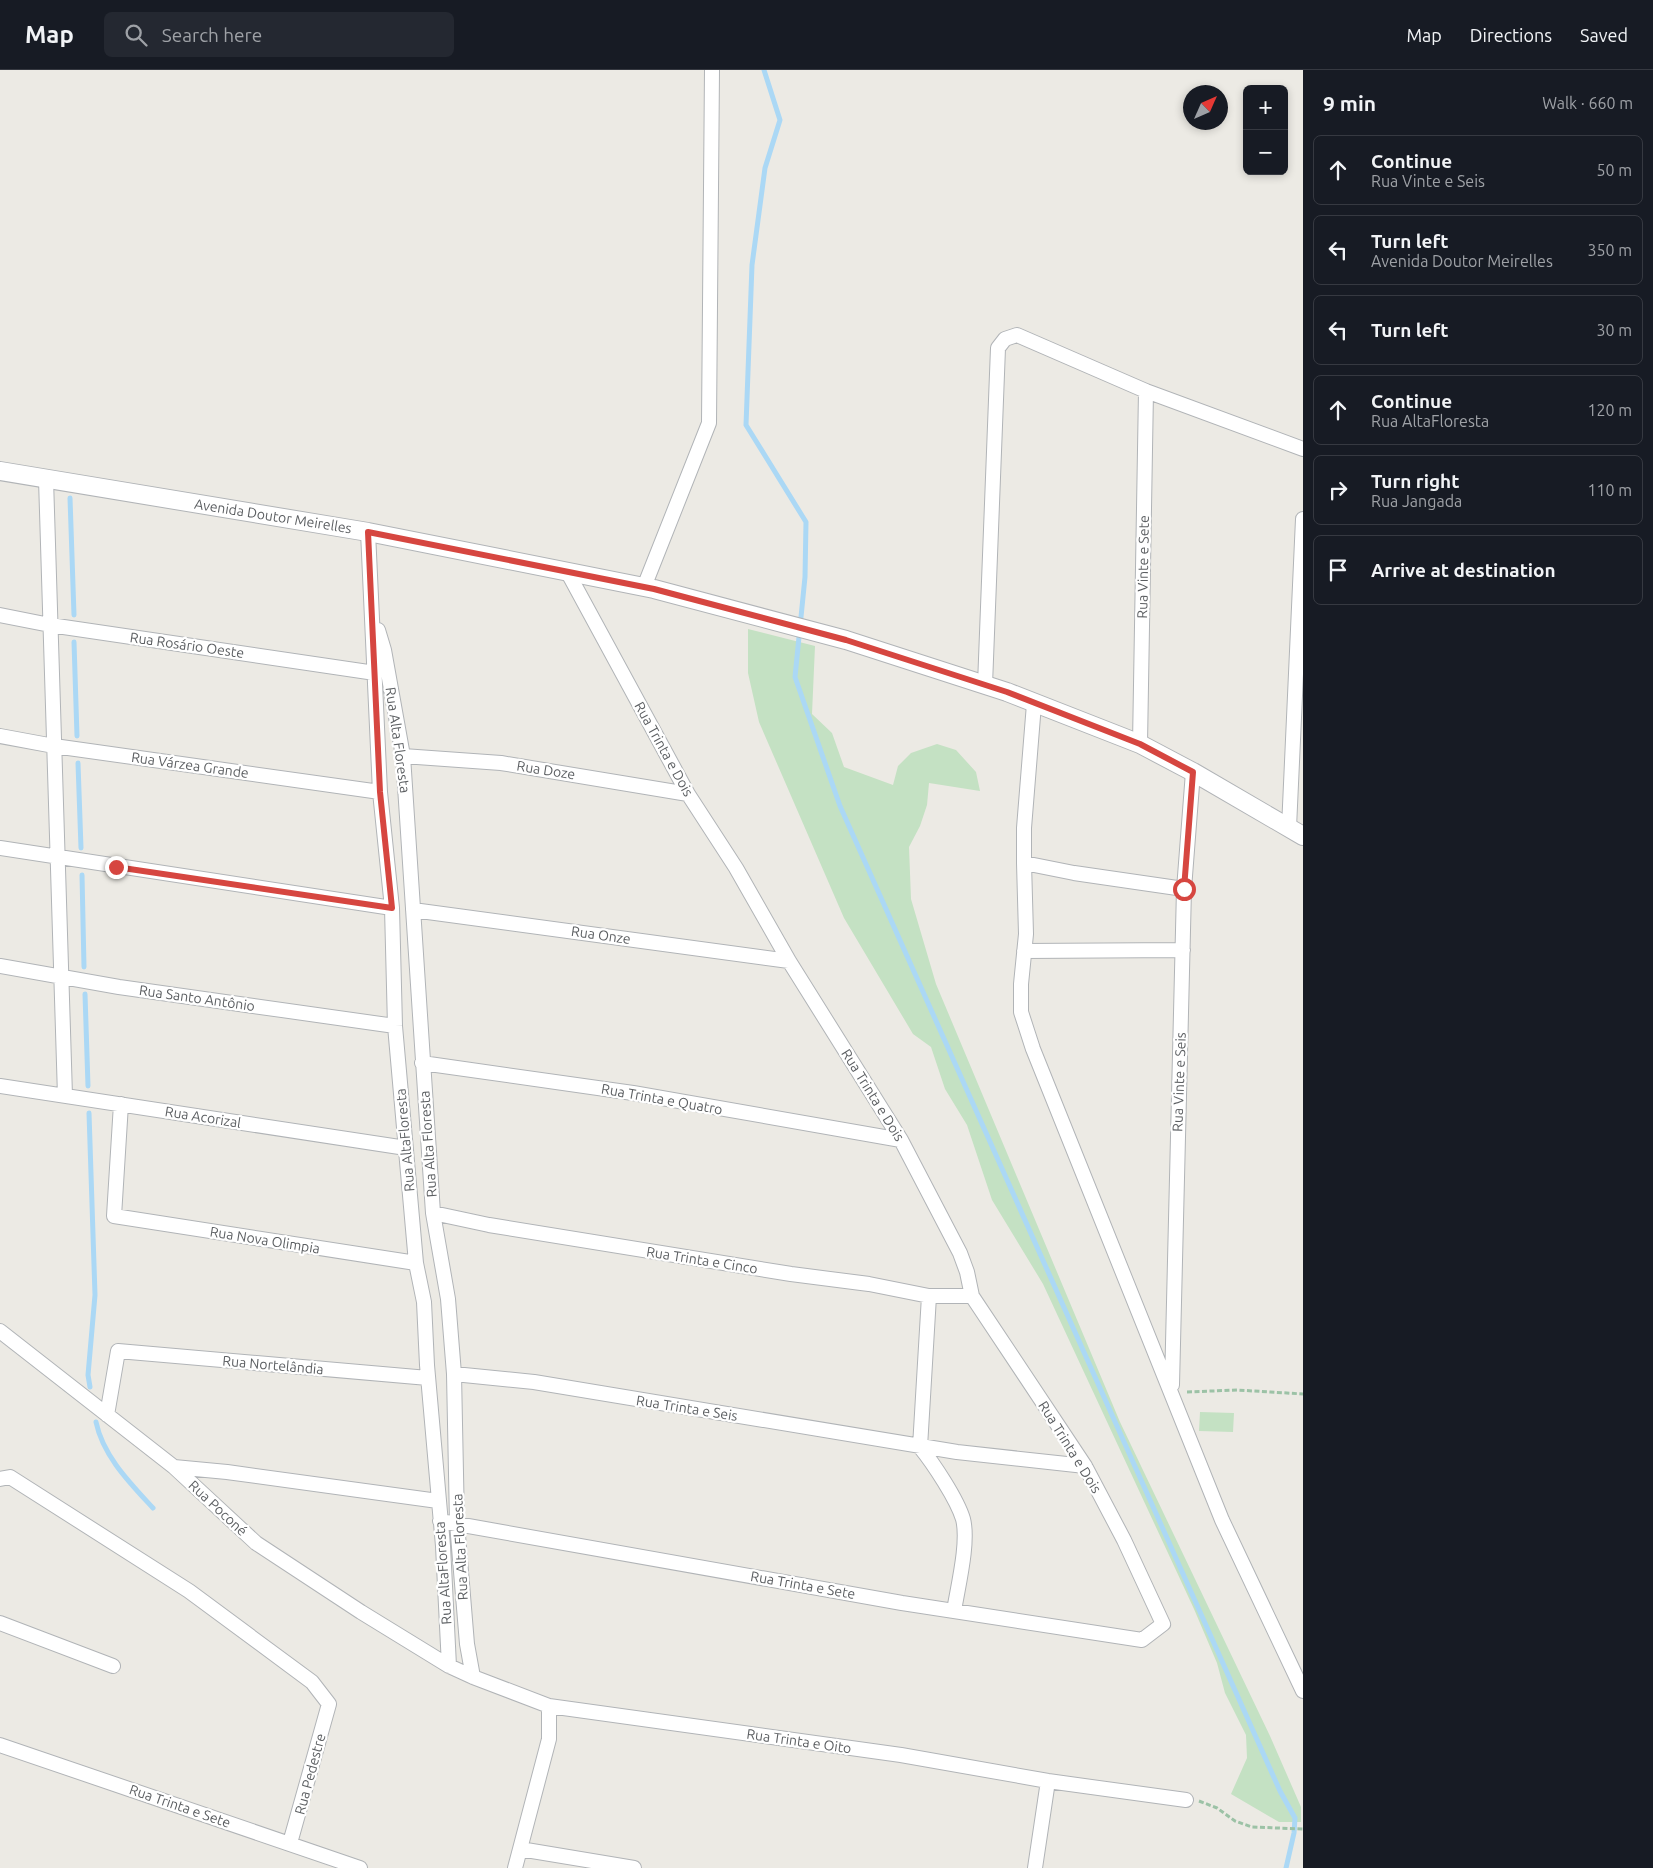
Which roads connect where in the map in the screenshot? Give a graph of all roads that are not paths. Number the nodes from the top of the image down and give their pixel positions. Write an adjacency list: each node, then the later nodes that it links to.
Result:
1 (712, 70): 9 (street)
2 (1146, 391): 3 (street); 14 (street); 17 (street, Rua Vinte e Sete)
3 (1303, 448)
4 (0, 471): 5 (street, Avenida Doutor Meirelles)
5 (46, 479): 7 (street, Avenida Doutor Meirelles); 12 (street)
6 (1303, 518): 23 (street)
7 (368, 532): 8 (street, Avenida Doutor Meirelles); 10 (street)
8 (568, 573): 9 (street, Avenida Doutor Meirelles); 22 (street, Rua Trinta e Dois)
9 (644, 587): 14 (street, Avenida Doutor Meirelles)
10 (372, 612): 13 (street, Rua AltaFloresta); 19 (street, Rua Alta Floresta)
11 (0, 615): 12 (street, Rua Rosário Oeste)
12 (50, 625): 13 (street, Rua Rosário Oeste); 18 (street)
13 (374, 673): 21 (street, Rua AltaFloresta)
14 (985, 684): 15 (street, Avenida Doutor Meirelles)
15 (1034, 704): 17 (street, Avenida Doutor Meirelles); 26 (street)
16 (0, 736): 18 (street, Rua Várzea Grande)
17 (1140, 744): 20 (street, Avenida Doutor Meirelles)
18 (54, 746): 21 (street, Rua Várzea Grande); 25 (street)
19 (403, 756): 22 (street, Rua Doze); 29 (street, Rua Alta Floresta)
20 (1193, 772): 23 (street, Avenida Doutor Meirelles); 27 (street, Rua Vinte e Seis)
21 (380, 792): 28 (street, Rua AltaFloresta)
22 (688, 794): 32 (street, Rua Trinta e Dois)
23 (1296, 832)
24 (0, 848): 25 (street)
25 (58, 858): 28 (street); 34 (street)
26 (1024, 863): 27 (street); 31 (street)
27 (1184, 889): 30 (street, Rua Vinte e Seis)
28 (392, 908): 35 (street, Rua AltaFloresta)
29 (413, 910): 32 (street, Rua Onze); 36 (street, Rua Alta Floresta)
30 (1183, 950): 31 (street); 51 (street, Rua Vinte e Seis)
31 (1024, 952): 51 (street)
32 (789, 961): 40 (street, Rua Trinta e Dois)
33 (0, 966): 34 (street, Rua Santo Antônio)
34 (61, 976): 35 (street, Rua Santo Antônio); 38 (street)
35 (395, 1026): 41 (street, Rua AltaFloresta)
36 (422, 1063): 40 (street, Rua Trinta e Quatro); 42 (street, Rua Alta Floresta)
37 (0, 1086): 38 (street, Rua Acorizal)
38 (65, 1096): 39 (street, Rua Acorizal)
39 (121, 1104): 41 (street, Rua Acorizal); 43 (street, Rua Nova Olimpia)
40 (901, 1140): 45 (street, Rua Trinta e Dois)
41 (406, 1148): 43 (street, Rua AltaFloresta)
42 (433, 1213): 44 (street, Rua Trinta e Cinco); 46 (street, Rua Alta Floresta)
43 (416, 1263): 47 (street, Rua AltaFloresta)
44 (929, 1296): 45 (street, Rua Trinta e Cinco); 53 (street)
45 (972, 1296): 54 (street, Rua Trinta e Dois)
46 (448, 1299): 47 (street); 49 (street, Rua Alta Floresta)
47 (424, 1302): 50 (street, Rua AltaFloresta)
48 (0, 1331): 52 (street, Rua Poconé)
49 (454, 1374): 53 (street, Rua Trinta e Seis); 59 (street, Rua Alta Floresta)
50 (428, 1378): 52 (street, Rua Nortelândia); 57 (street, Rua AltaFloresta)
51 (1172, 1394): 66 (street)
52 (107, 1415): 55 (street, Rua Poconé)
53 (920, 1447): 54 (street); 60 (street)
54 (1085, 1466): 62 (street, Rua Trinta e Dois)
55 (174, 1467): 57 (street); 64 (street, Rua Poconé)
56 (0, 1479): 71 (street, Rua Pedestre)
57 (438, 1501): 58 (street, Rua AltaFloresta)
58 (440, 1521): 59 (street, Rua Trinta e Sete); 64 (street, Rua AltaFloresta)
59 (457, 1523): 60 (street, Rua Trinta e Sete); 65 (street, Rua Alta Floresta)
60 (954, 1610): 62 (street, Rua Trinta e Sete)
61 (0, 1623): 63 (street)
62 (1163, 1624)
63 (113, 1666)
64 (449, 1666): 65 (street, Rua Poconé)
65 (473, 1677): 67 (street, Rua Trinta e Oito)
66 (1303, 1690)
67 (549, 1706): 69 (street, Rua Trinta e Oito); 72 (street)
68 (0, 1745): 71 (street, Rua Trinta e Sete)
69 (1048, 1781): 70 (street, Rua Trinta e Oito); 76 (street)
70 (1186, 1800)
71 (290, 1844): 73 (street, Rua Trinta e Sete)
72 (520, 1849): 74 (street); 75 (street)
73 (360, 1868)
74 (515, 1868)
75 (634, 1868)
76 (1035, 1868)

